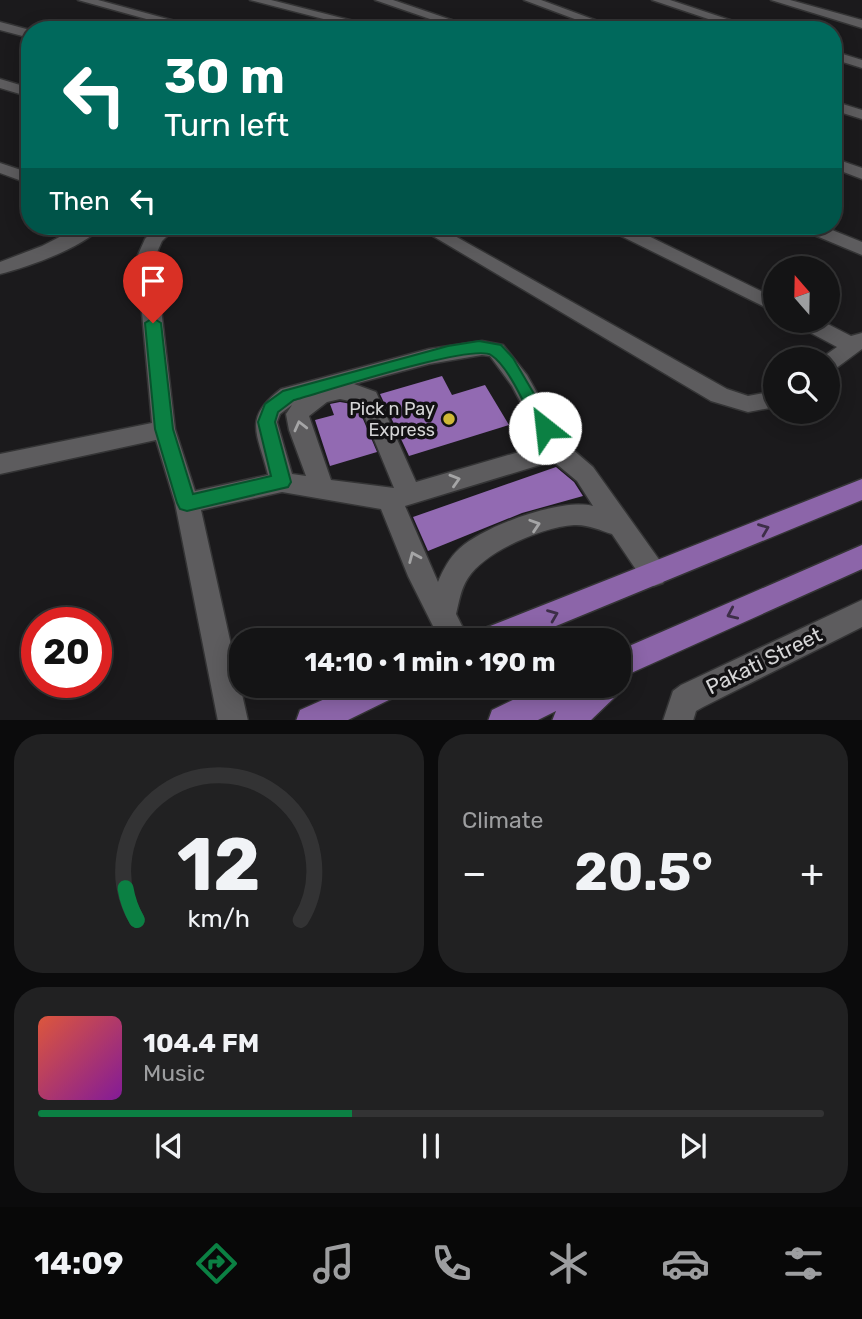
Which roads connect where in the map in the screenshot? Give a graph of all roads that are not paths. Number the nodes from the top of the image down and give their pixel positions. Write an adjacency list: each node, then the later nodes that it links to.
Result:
1 (84, 0): 9 (street)
2 (256, 0): 10 (street)
3 (381, 0): 11 (street)
4 (530, 0): 12 (street)
5 (658, 0): 13 (street)
6 (777, 0): 8 (street)
7 (839, 0): 8 (street)
8 (821, 12): 14 (street)
9 (167, 21)
10 (345, 21)
11 (439, 21)
12 (590, 21)
13 (725, 21)
14 (862, 24)
15 (0, 26): 16 (street)
16 (21, 32)
17 (842, 58): 18 (street)
18 (862, 64)
19 (0, 83): 20 (street)
20 (21, 90)
21 (842, 108): 22 (street)
22 (862, 115)
23 (842, 166): 25 (street)
24 (0, 168): 26 (street)
25 (862, 174)
26 (21, 176)
27 (80, 235): 33 (street)
28 (154, 235): 39 (street)
29 (441, 235): 38 (street)
30 (633, 235): 34 (street)
31 (829, 235): 32 (street)
32 (862, 249)
33 (0, 268)
34 (763, 300)
35 (835, 333): 36 (street)
36 (857, 342): 37 (street)
37 (840, 355)
38 (763, 401)
39 (164, 429): 41 (street); 46 (street)
40 (557, 450): 42 (street); 45 (street, one-way to 40); 47 (street)
41 (0, 464)
42 (282, 482): 44 (street); 46 (street)
43 (862, 489): 49 (main road, one-way to 43)
44 (323, 490): 45 (street); 45 (street, one-way to 45)
45 (399, 497): 51 (street, one-way to 45)
46 (187, 503): 58 (street)
47 (620, 525): 49 (street); 51 (street, one-way to 47)
48 (862, 556): 54 (main road, one-way to 54)
49 (654, 574): 53 (main road, one-way to 49)
50 (862, 613): 62 (street, Pakati Street)
51 (442, 616): 52 (street)
52 (448, 628)
53 (520, 628)
54 (631, 659)
55 (360, 698): 59 (main road)
56 (549, 698): 60 (main road)
57 (592, 698): 61 (main road)
58 (233, 720)
59 (311, 720)
60 (503, 720)
61 (567, 720)
62 (678, 720)

